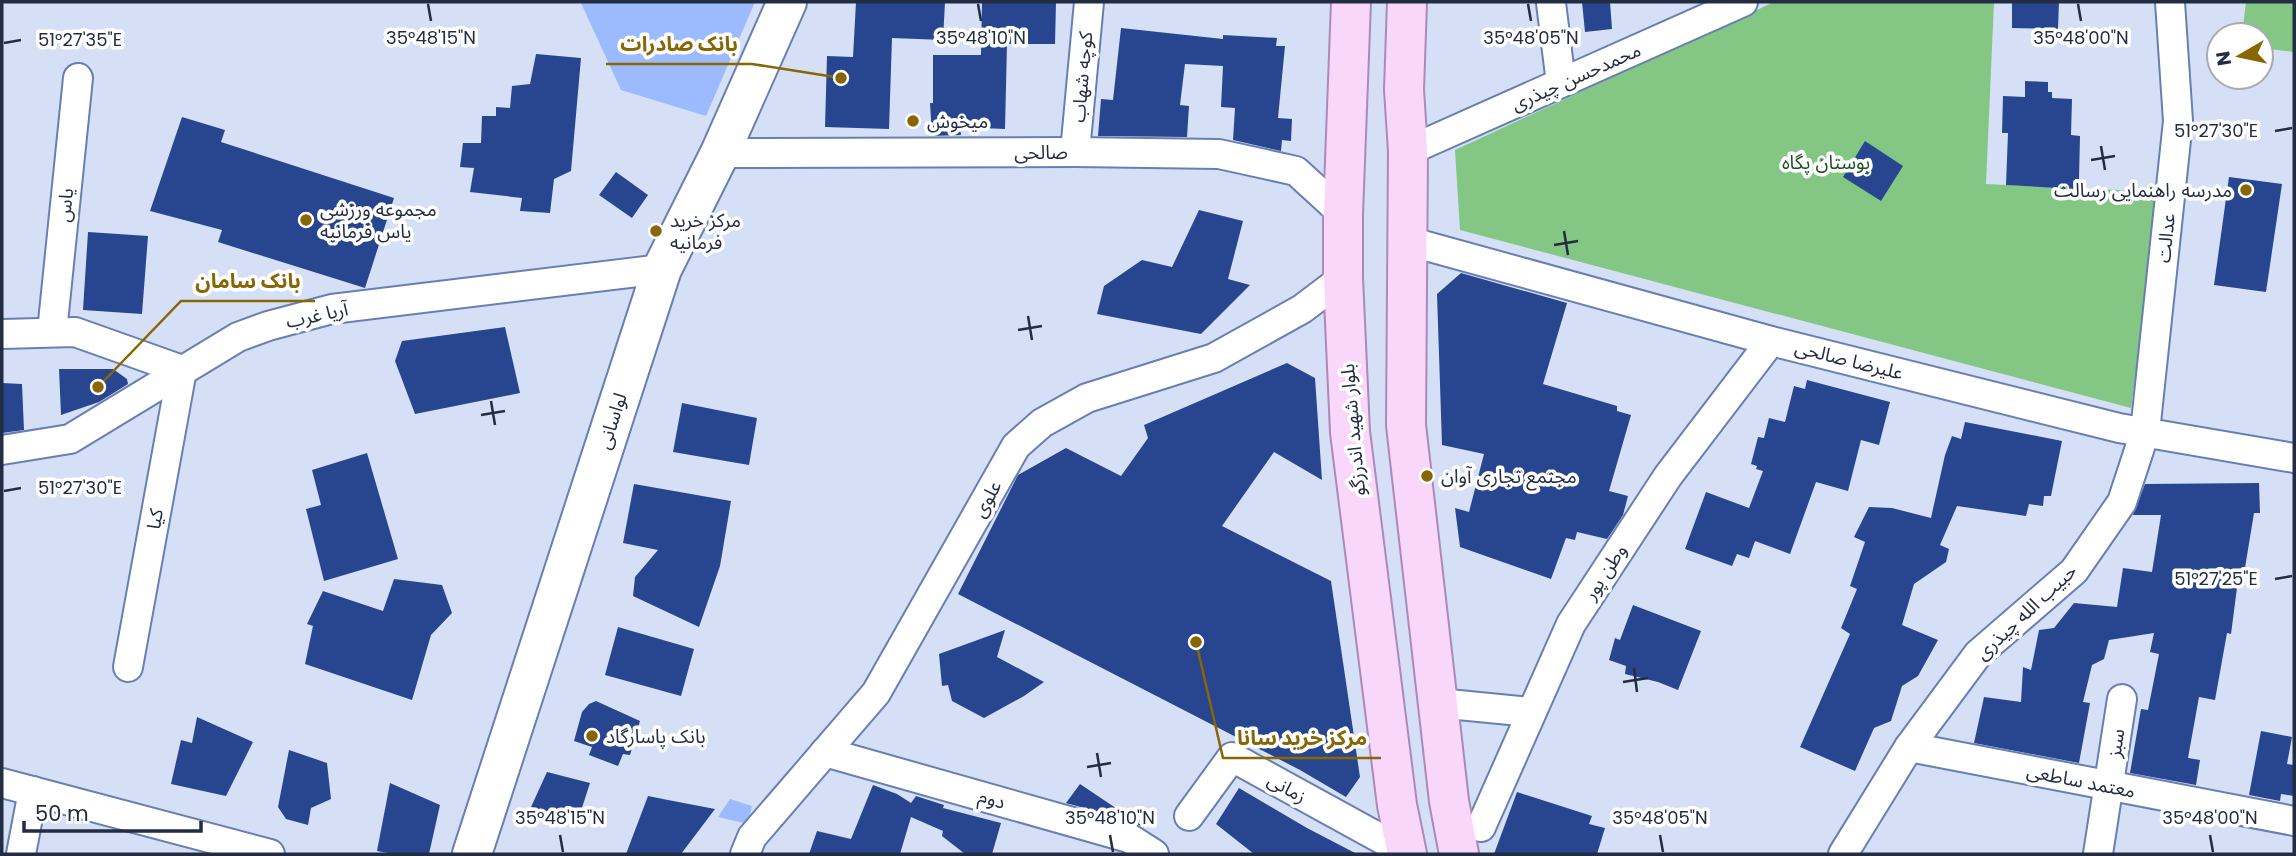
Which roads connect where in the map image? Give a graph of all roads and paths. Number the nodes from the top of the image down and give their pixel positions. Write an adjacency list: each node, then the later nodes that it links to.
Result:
1 (787, 2): 12 (main road, لواسانی)
2 (1089, 2): 10 (street, کوچه شهاب)
3 (1352, 2): 13 (main road, بلوار شهید اندرزگو)
4 (1407, 2): 11 (main road)
5 (1743, 2): 9 (street, محمدحسن چیذری)
6 (2170, 2): 21 (street, عدالت)
7 (1551, 3): 9 (street)
8 (78, 78): 17 (street, یاس)
9 (1561, 83): 11 (street, محمدحسن چیذری)
10 (1075, 152): 12 (street, صالحی); 13 (street, صالحی)
11 (1408, 152): 14 (main road)
12 (720, 153): 15 (main road, لواسانی)
13 (1343, 214): 16 (main road, بلوار شهید اندرزگو)
14 (1408, 242): 19 (street, علیرضا صالحی); 26 (main road)
15 (662, 269): 20 (street, آریا غرب); 38 (main road, لواسانی)
16 (1343, 278): 29 (street, علوی); 41 (main road, بلوار شهید اندرزگو)
17 (52, 332): 18 (street); 20 (street)
18 (2, 334)
19 (1771, 341): 21 (street, علیرضا صالحی); 27 (street, وطن پور)
20 (182, 370): 22 (street, آریا غرب); 24 (street, کیا)
21 (2145, 432): 23 (street, علیرضا صالحی); 28 (street, حبیب الله چیذری)
22 (2, 450)
23 (2294, 458)
24 (128, 667)
25 (2122, 699): 31 (street, سبز)
26 (1438, 704): 27 (street); 35 (main road)
27 (1530, 712): 35 (street, وطن پور)
28 (1909, 747): 31 (street, معتمد ساطعی); 42 (street, حبیب الله چیذری)
29 (825, 752): 39 (street, علوی); 40 (street, دوم)
30 (2, 783): 32 (street)
31 (2109, 787): 34 (street, معتمد ساطعی); 43 (street, سبز)
32 (33, 791): 36 (street); 37 (street)
33 (1189, 816): 41 (street, زمانی)
34 (2294, 821)
35 (1470, 840)
36 (21, 854)
37 (270, 854)
38 (472, 854)
39 (745, 854)
40 (1154, 854)
41 (1407, 854)
42 (1843, 854)
43 (2098, 854)

